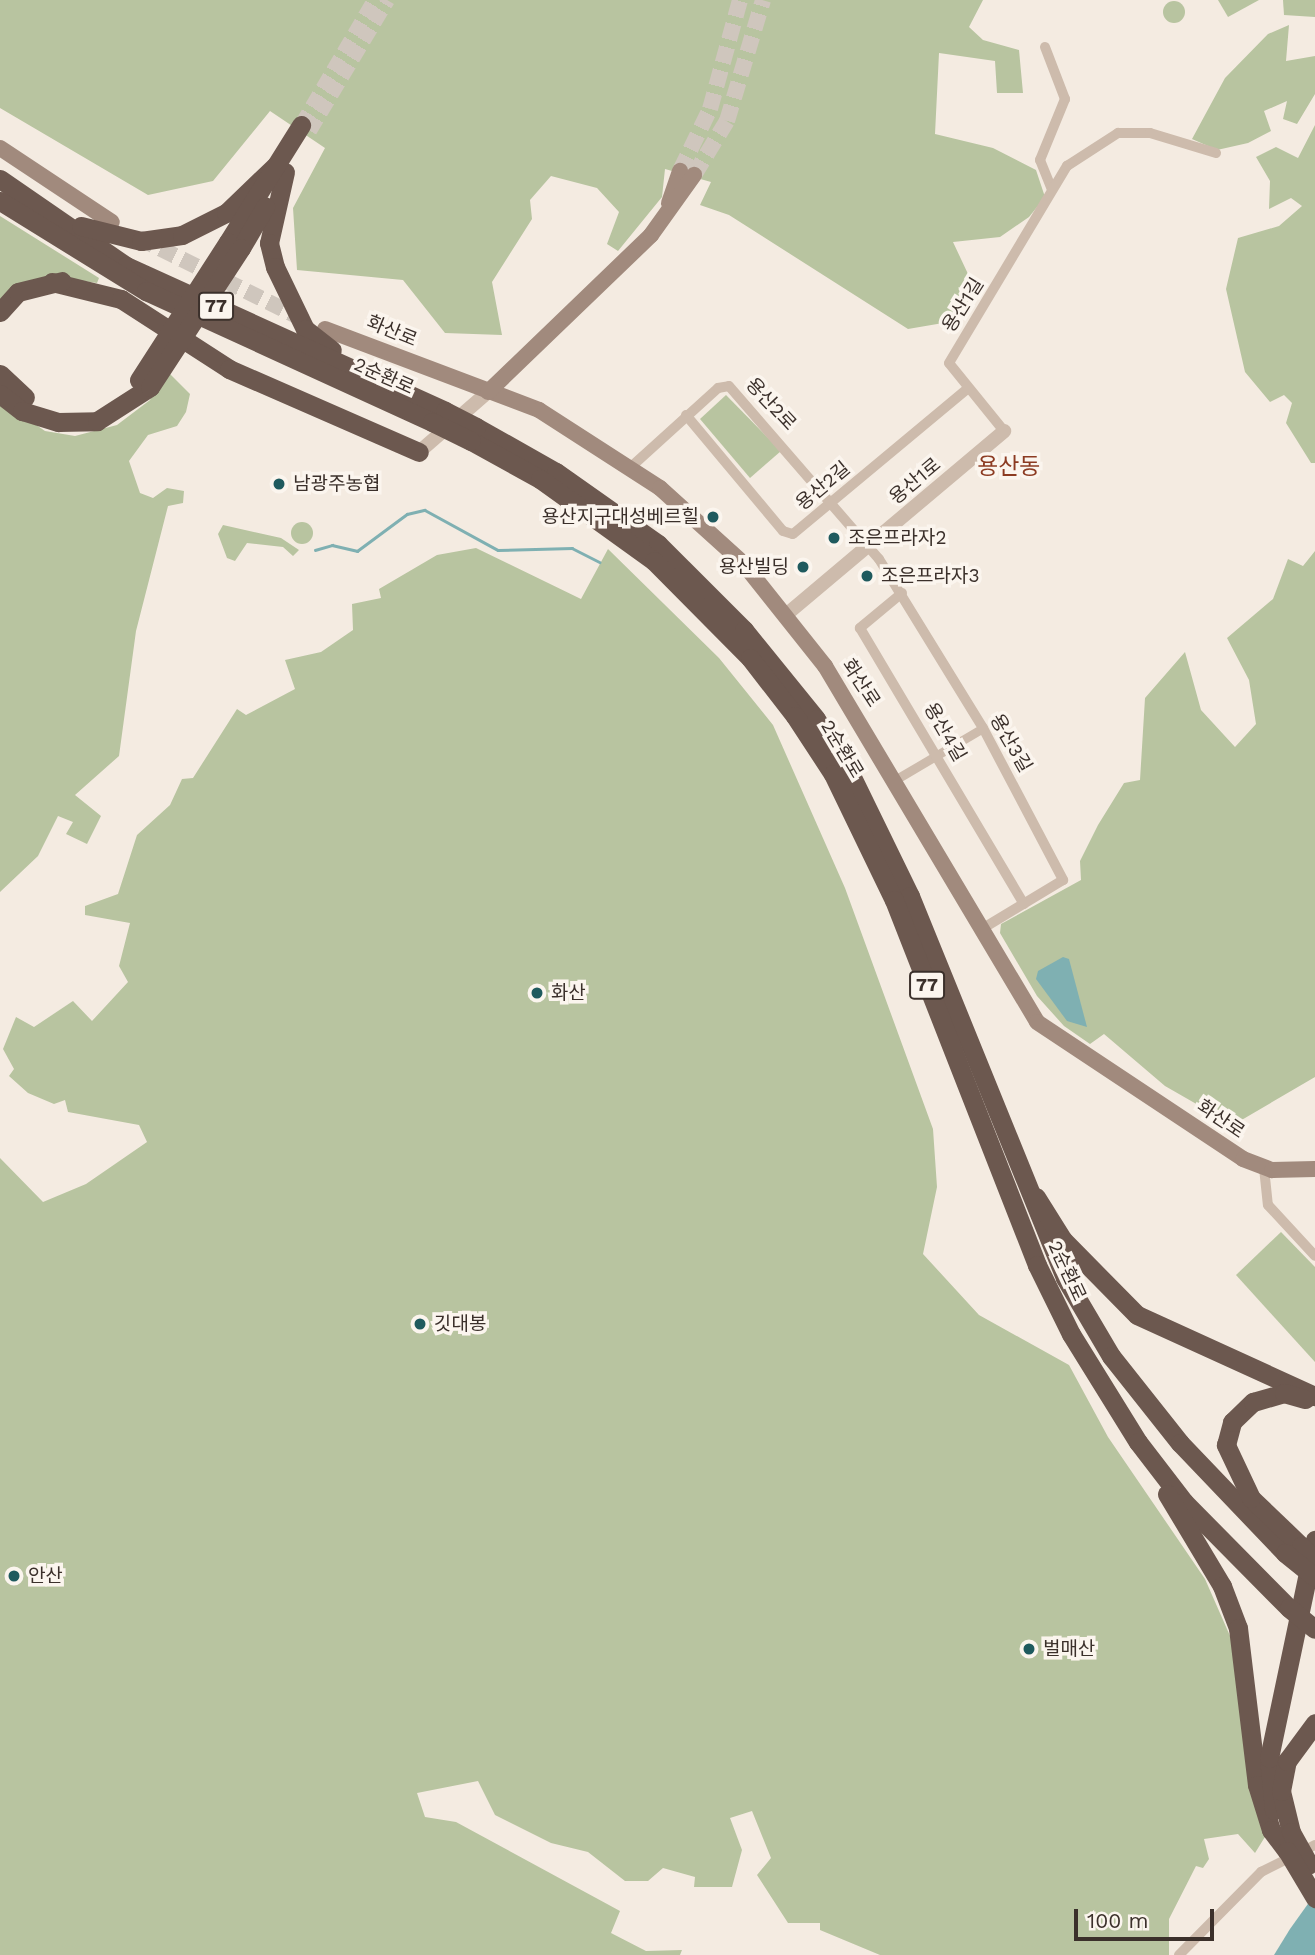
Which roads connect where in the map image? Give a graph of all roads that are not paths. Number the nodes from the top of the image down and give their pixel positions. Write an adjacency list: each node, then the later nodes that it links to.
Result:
1 (1045, 47): 9 (street)
2 (306, 128): 5 (highway)
3 (0, 148): 11 (main road)
4 (1216, 153): 9 (street, 용산1길)
5 (281, 168): 6 (highway); 17 (highway, bridge); 21 (highway)
6 (0, 172)
7 (687, 173): 19 (main road)
8 (0, 179): 21 (highway, 2순환로 / 77)
9 (1052, 190): 18 (street, 용산1길)
10 (0, 201): 13 (highway, 2순환로 / 77)
11 (112, 222)
12 (52, 282): 13 (highway); 14 (highway); 26 (highway)
13 (146, 291): 23 (highway, 2순환로 / 77)
14 (0, 312)
15 (325, 329): 19 (main road, 화산로)
16 (0, 374): 17 (highway)
17 (145, 384): 20 (highway)
18 (968, 388): 24 (street, 용산1길); 28 (street, 용산2길)
19 (488, 392): 26 (street); 27 (main road, 화산로)
20 (0, 394)
21 (415, 398): 23 (highway, 2순환로 / 77)
22 (686, 415): 27 (street, 용산2로); 28 (street, 용산2로); 28 (street, 용산2길)
23 (439, 416): 25 (highway, 2순환로 / 77, bridge)
24 (1004, 432): 29 (street, 용산1로)
25 (473, 434): 39 (highway, 2순환로 / 77); 43 (highway, 2순환로 / 77)
26 (419, 452)
27 (632, 466): 31 (main road, 화산로)
28 (832, 501): 29 (street, 용산2로)
29 (868, 546): 30 (street, 용산3길); 31 (street, 용산1로)
30 (902, 593): 32 (street, 용산3길); 33 (street, 용산4길)
31 (787, 614): 34 (main road, 화산로)
32 (983, 728): 33 (street); 35 (street, 용산3길)
33 (938, 755): 34 (street); 35 (street, 용산4길)
34 (893, 781): 36 (main road, 화산로)
35 (1024, 904): 36 (street, 용산3길)
36 (980, 930): 37 (main road, 화산로)
37 (1264, 1168): 38 (main road); 40 (street)
38 (1315, 1169)
39 (1018, 1174): 41 (highway); 44 (highway, 2순환로 / 77)
40 (1315, 1256)
41 (1315, 1396)
42 (1315, 1405): 44 (highway)
43 (1138, 1442): 48 (highway, 2순환로 / 77, bridge); 52 (highway)
44 (1300, 1546): 45 (highway, bridge); 46 (highway, 2순환로 / 77, bridge); 52 (highway)
45 (1315, 1561)
46 (1315, 1577)
47 (1315, 1590): 50 (highway)
48 (1315, 1629)
49 (1315, 1723): 50 (highway)
50 (1281, 1791): 53 (highway, bridge)
51 (1315, 1845): 55 (street)
52 (1287, 1852): 54 (highway, bridge)
53 (1315, 1874)
54 (1315, 1898)
55 (1179, 1955)

